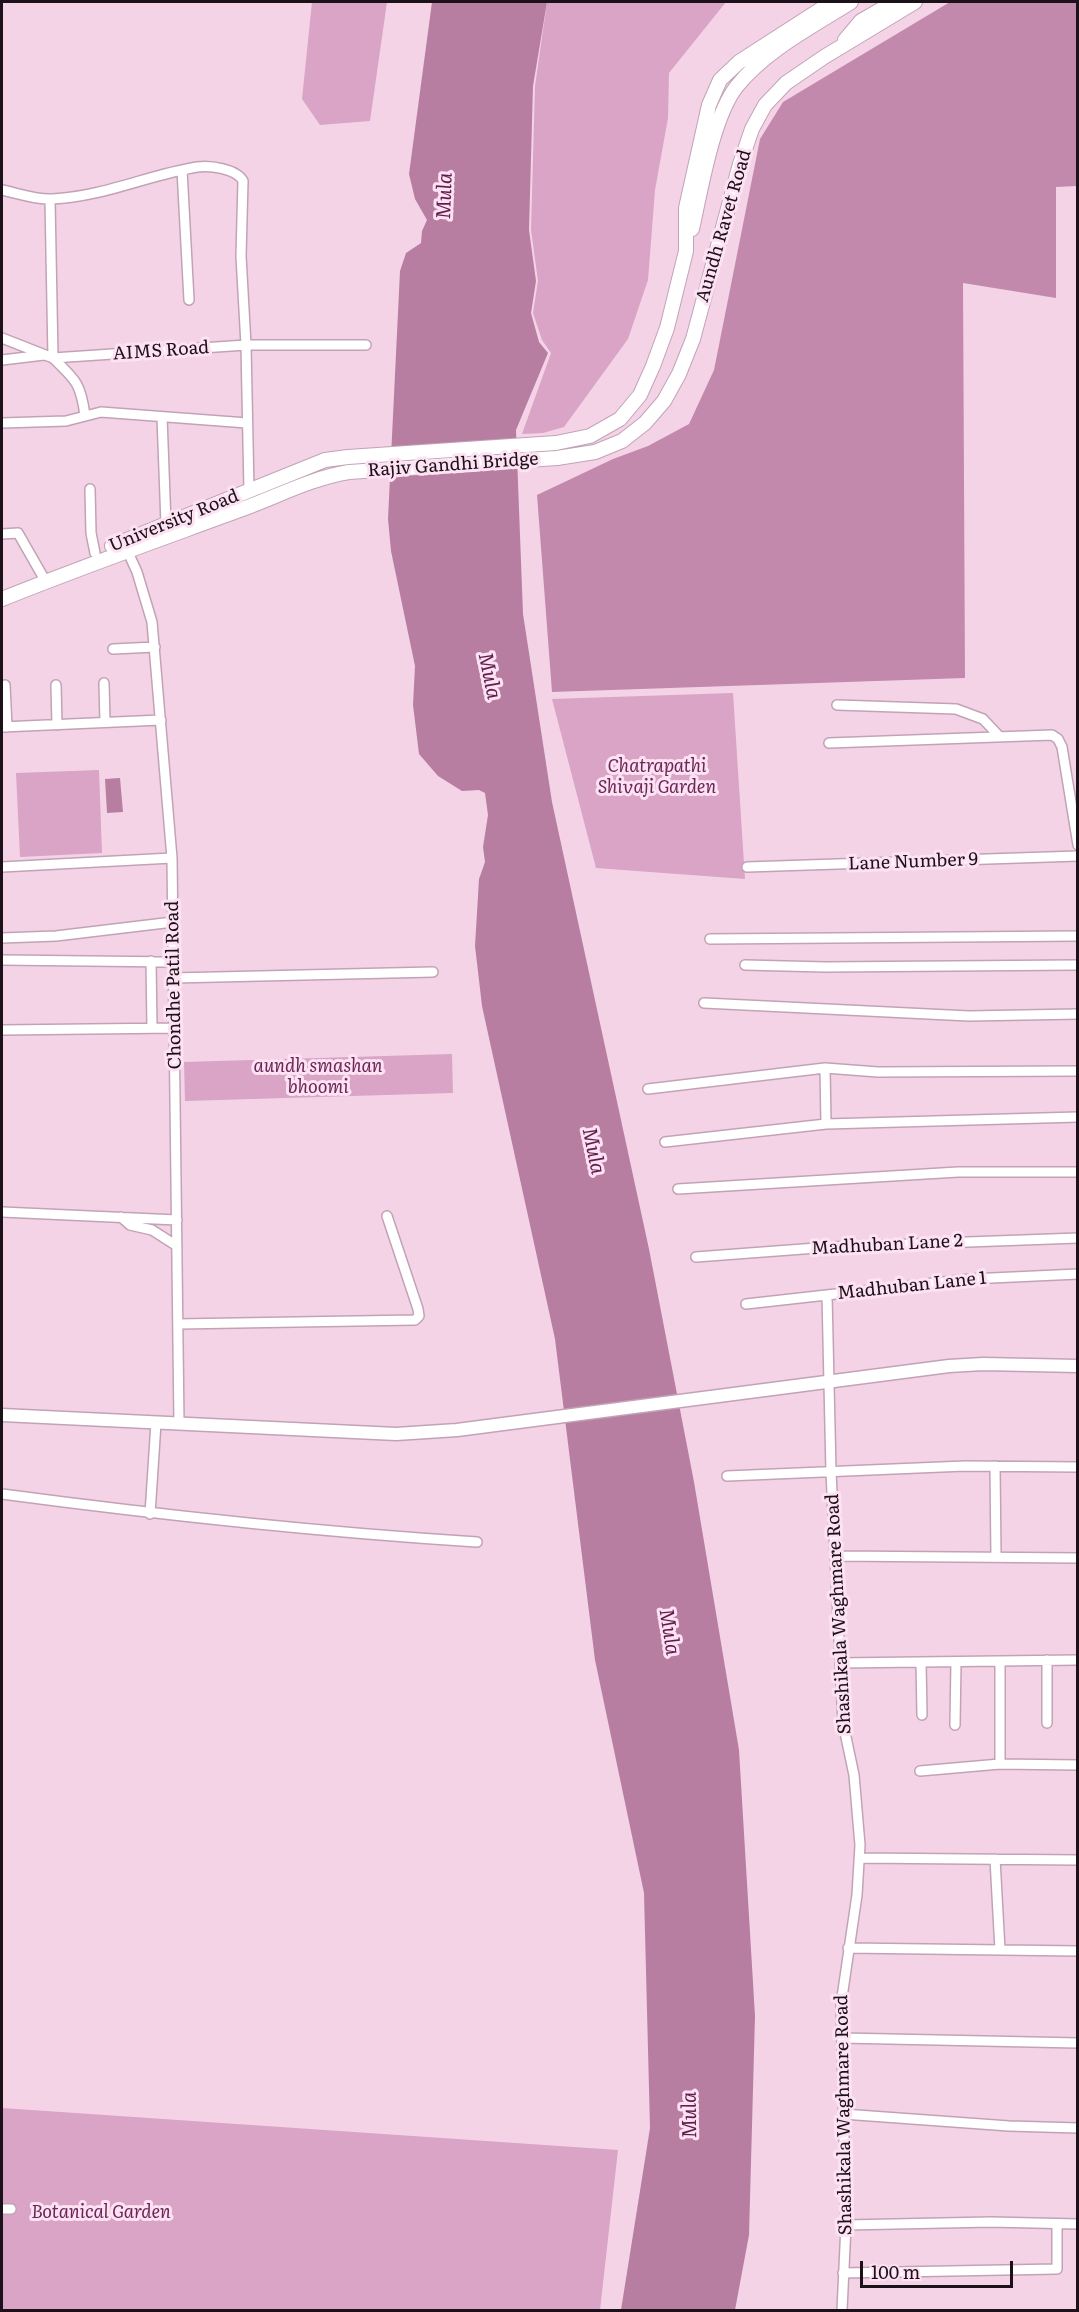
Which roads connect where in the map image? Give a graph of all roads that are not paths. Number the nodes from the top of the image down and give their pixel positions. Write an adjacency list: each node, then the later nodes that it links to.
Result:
1 (832, 2): 9 (main road, Aundh Ravet Road)
2 (851, 2): 9 (main road)
3 (894, 2): 5 (main road)
4 (915, 2): 5 (main road, Aundh Ravet Road)
5 (838, 49): 22 (main road, Aundh Ravet Road)
6 (182, 170): 8 (street); 10 (street); 12 (street)
7 (2, 190): 8 (street)
8 (50, 200): 14 (street)
9 (686, 251): 20 (main road, Aundh Ravet Road)
10 (189, 300)
11 (2, 338): 14 (street, AIMS Road)
12 (246, 345): 13 (street, AIMS Road); 14 (street, AIMS Road); 19 (street)
13 (366, 345)
14 (49, 356): 15 (street); 16 (street)
15 (2, 360)
16 (85, 416): 17 (street); 18 (street)
17 (162, 417): 19 (street); 27 (street)
18 (2, 423)
19 (247, 423): 25 (street)
20 (556, 443): 21 (main road, Rajiv Gandhi Bridge)
21 (348, 457): 25 (main road, University Road)
22 (556, 458): 23 (main road, Rajiv Gandhi Bridge)
23 (349, 472): 26 (main road, University Road)
24 (90, 489): 30 (street)
25 (249, 491): 26 (main road); 27 (main road, University Road)
26 (251, 506): 29 (main road, University Road)
27 (166, 524): 30 (main road, University Road)
28 (2, 534): 31 (street)
29 (127, 550): 31 (main road, University Road); 34 (street, Chondhe Patil Road)
30 (95, 553): 31 (main road, University Road)
31 (44, 578): 32 (main road, University Road); 33 (main road, University Road)
32 (2, 590)
33 (2, 599)
34 (155, 647): 35 (street); 40 (street, Chondhe Patil Road)
35 (112, 650)
36 (104, 683): 41 (street)
37 (5, 685): 43 (street)
38 (56, 685): 42 (street)
39 (837, 705): 44 (street)
40 (161, 720): 41 (street); 48 (street, Chondhe Patil Road)
41 (105, 723): 42 (street)
42 (57, 724): 43 (street)
43 (4, 727)
44 (999, 736): 45 (street); 46 (street)
45 (829, 743)
46 (1077, 845)
47 (1077, 856): 50 (street, Lane Number 9)
48 (172, 858): 49 (street); 51 (street, Chondhe Patil Road)
49 (2, 867)
50 (747, 867)
51 (173, 922): 53 (street); 57 (street, Chondhe Patil Road)
52 (1077, 936): 54 (street)
53 (2, 938)
54 (710, 939)
55 (2, 960): 56 (street)
56 (151, 962): 57 (street); 64 (street)
57 (174, 962): 61 (street, Chondhe Patil Road)
58 (745, 965): 59 (street)
59 (1077, 965)
60 (433, 972): 61 (street)
61 (173, 978): 65 (street, Chondhe Patil Road)
62 (704, 1003): 63 (street)
63 (1077, 1014)
64 (152, 1028): 65 (street); 66 (street)
65 (175, 1028): 78 (street, Chondhe Patil Road)
66 (2, 1030)
67 (825, 1068): 68 (street); 69 (street); 71 (street)
68 (1077, 1071)
69 (648, 1089)
70 (1077, 1117): 71 (street)
71 (826, 1124): 72 (street)
72 (665, 1142)
73 (1077, 1172): 74 (street)
74 (678, 1189)
75 (2, 1212): 77 (street)
76 (387, 1216): 85 (street)
77 (120, 1217): 78 (street); 80 (street)
78 (177, 1220): 80 (street, Chondhe Patil Road)
79 (1077, 1238): 81 (street, Madhuban Lane 2)
80 (177, 1246): 85 (street, Chondhe Patil Road)
81 (696, 1257)
82 (1077, 1274): 83 (street, Madhuban Lane 1)
83 (827, 1295): 84 (street, Madhuban Lane 1); 87 (street, Shashikala Waghmare Road)
84 (746, 1304)
85 (178, 1324): 90 (street, Chondhe Patil Road)
86 (1077, 1366): 87 (street)
87 (831, 1382): 90 (street); 93 (street, Shashikala Waghmare Road)
88 (2, 1415): 89 (street)
89 (156, 1423): 90 (street); 96 (street)
90 (179, 1424)
91 (995, 1466): 92 (street); 93 (street); 99 (street)
92 (1077, 1467)
93 (831, 1472): 94 (street); 98 (street, Shashikala Waghmare Road)
94 (727, 1476)
95 (2, 1494): 96 (street)
96 (150, 1514): 97 (street)
97 (477, 1542)
98 (835, 1556): 99 (street); 106 (street, Shashikala Waghmare Road)
99 (996, 1557): 100 (street)
100 (1077, 1557)
101 (1047, 1660): 102 (street); 103 (street); 108 (street)
102 (1077, 1660)
103 (1000, 1661): 105 (street); 110 (street)
104 (921, 1662): 105 (street); 106 (street); 107 (street)
105 (956, 1662): 109 (street)
106 (840, 1663): 113 (street, Shashikala Waghmare Road)
107 (922, 1715)
108 (1047, 1723)
109 (956, 1725)
110 (1000, 1764): 111 (street); 112 (street)
111 (1077, 1765)
112 (920, 1771)
113 (859, 1858): 114 (street); 116 (street, Shashikala Waghmare Road)
114 (995, 1859): 115 (street); 117 (street)
115 (1077, 1860)
116 (848, 1948): 117 (street); 119 (street, Shashikala Waghmare Road)
117 (1000, 1950): 118 (street)
118 (1077, 1951)
119 (842, 2038): 120 (street); 121 (street, Shashikala Waghmare Road)
120 (1077, 2043)
121 (843, 2114): 122 (street); 125 (street, Shashikala Waghmare Road)
122 (1077, 2127)
123 (1057, 2224): 124 (street); 125 (street); 126 (street)
124 (1077, 2224)
125 (846, 2225): 126 (street, Shashikala Waghmare Road)
126 (843, 2272): 127 (street, Shashikala Waghmare Road)
127 (842, 2310)

